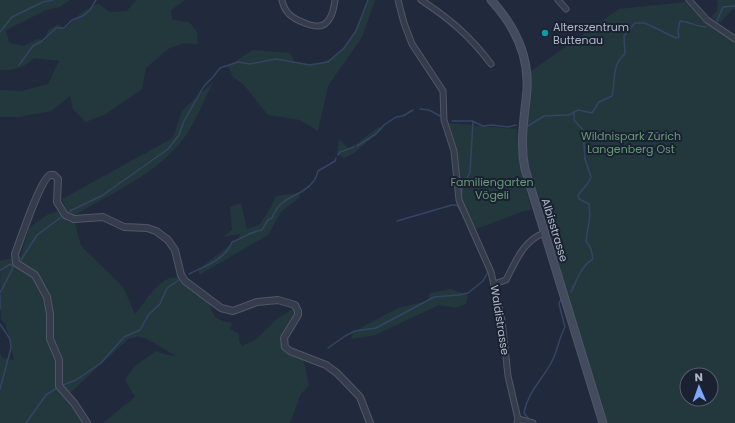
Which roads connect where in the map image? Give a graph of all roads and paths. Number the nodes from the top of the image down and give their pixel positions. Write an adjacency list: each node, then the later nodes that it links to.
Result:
1 (282, 0): 2 (street)
2 (335, 0)
3 (398, 0): 12 (street, Waldistrasse)
4 (422, 0): 10 (street)
5 (491, 0): 11 (main road, Albisstrasse)
6 (558, 0): 8 (street)
7 (688, 0): 9 (street)
8 (566, 9)
9 (735, 39)
10 (490, 64)
11 (544, 233): 12 (street); 17 (main road, Albisstrasse)
12 (494, 284): 13 (street, Waldistrasse)
13 (518, 421): 16 (street, Waldistrasse)
14 (87, 423): 15 (street)
15 (370, 423)
16 (533, 423)
17 (604, 423)

